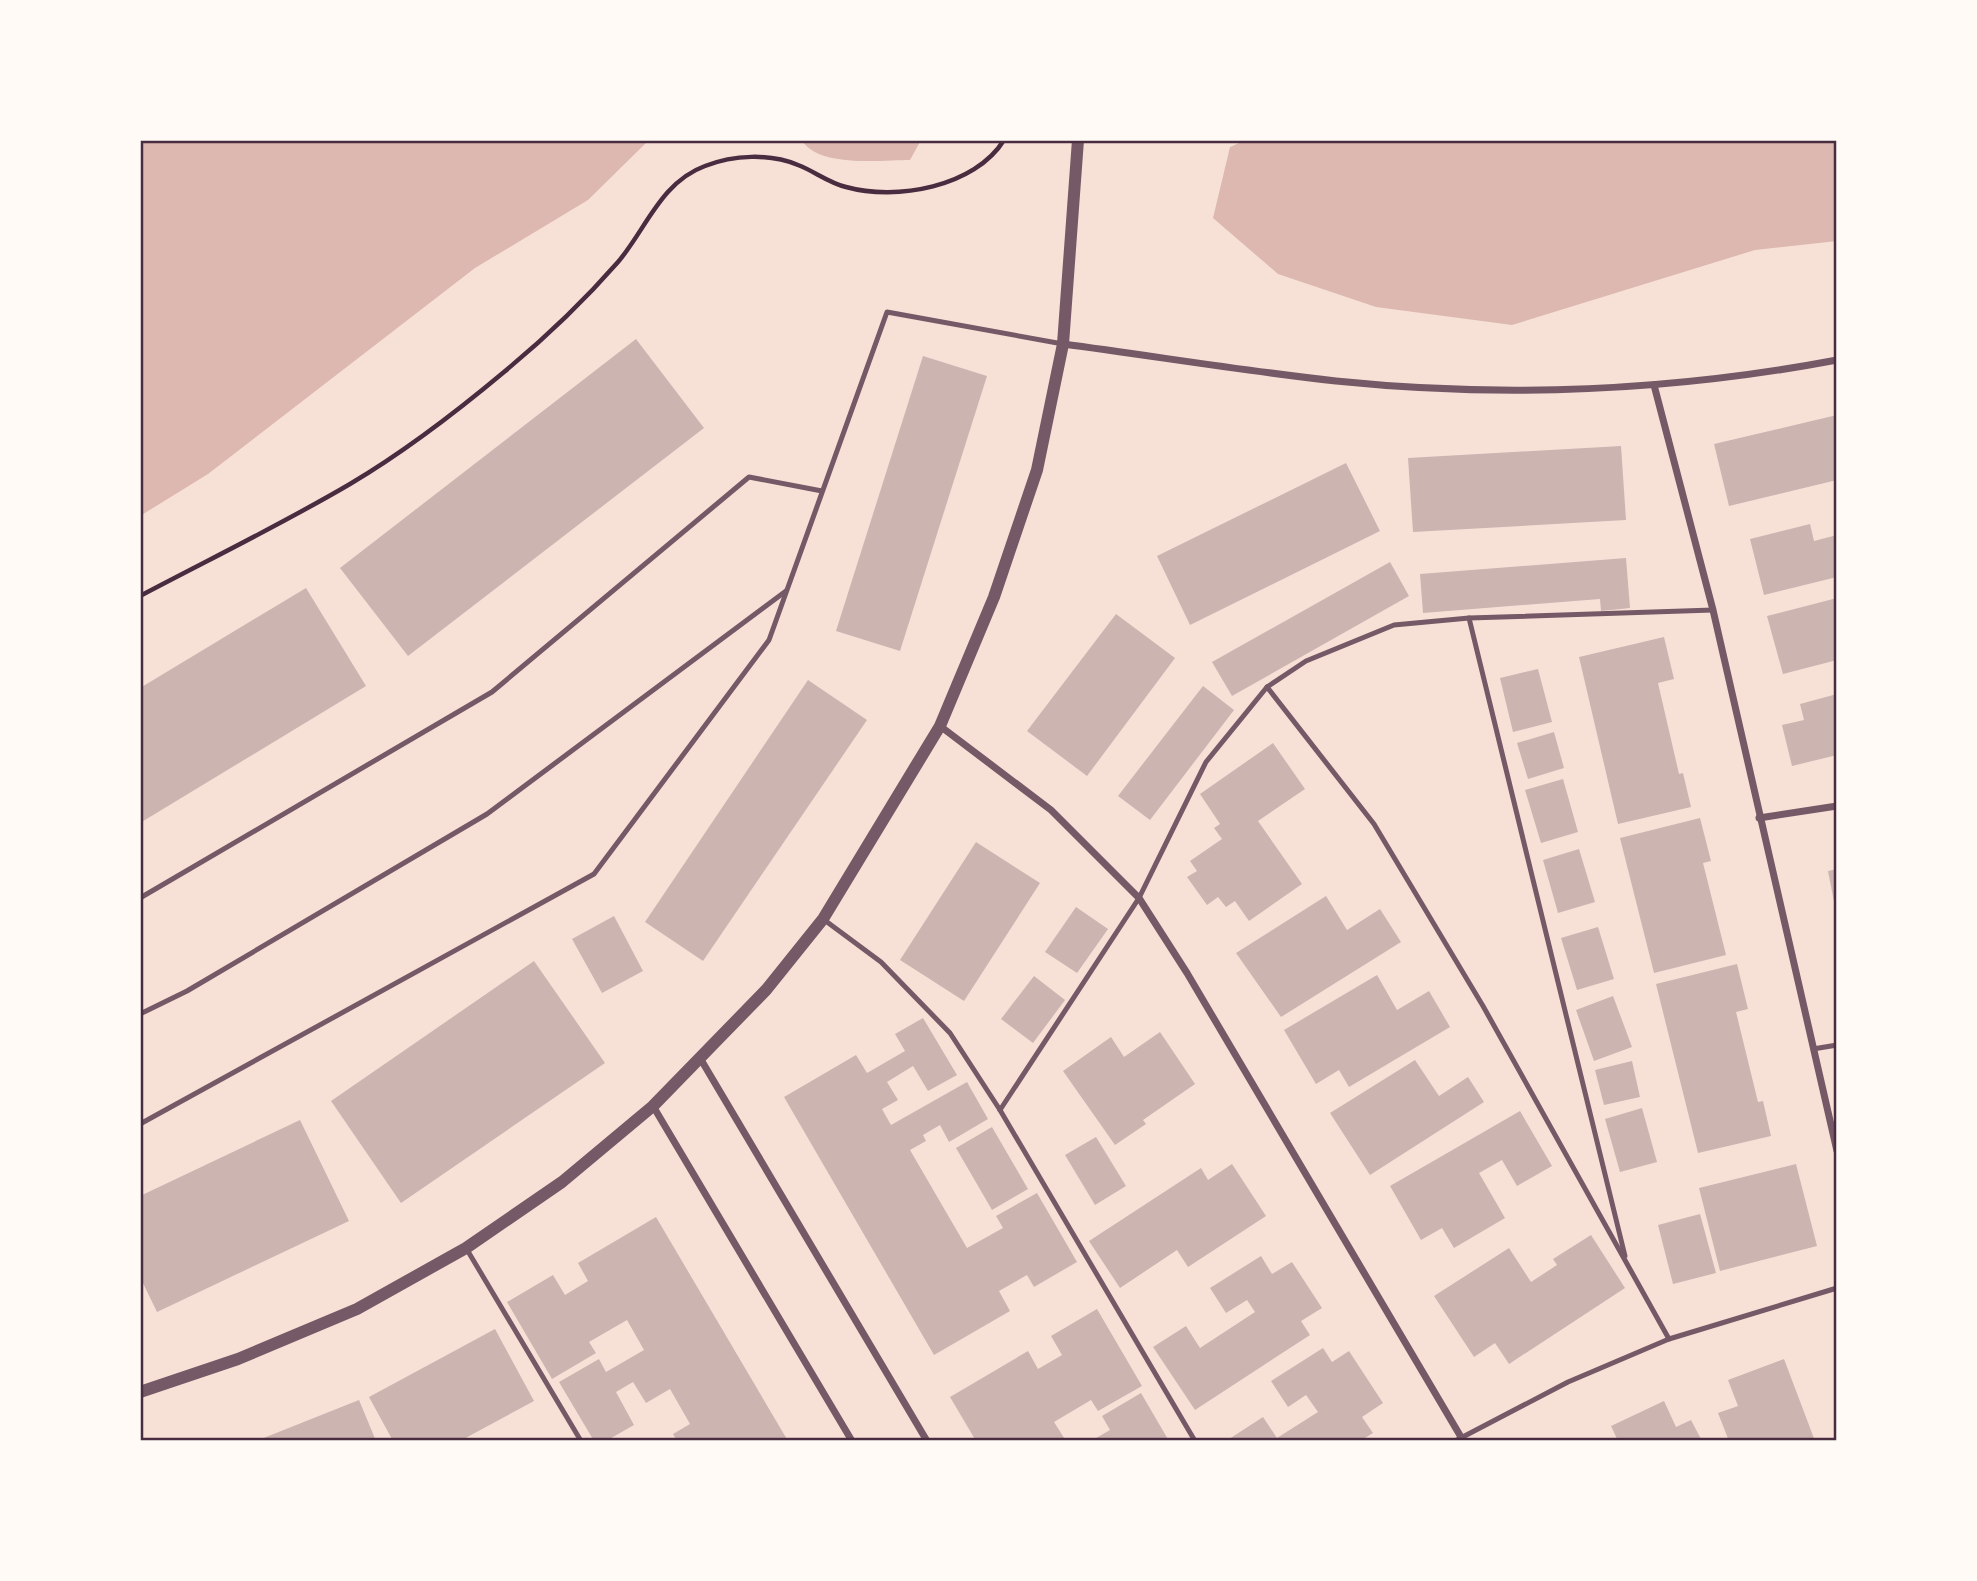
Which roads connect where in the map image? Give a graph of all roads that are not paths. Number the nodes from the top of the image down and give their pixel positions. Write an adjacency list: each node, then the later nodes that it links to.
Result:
1 (1078, 140): 2 (street)
2 (1063, 344): 4 (street); 5 (lane); 10 (street)
3 (1837, 360): 4 (street)
4 (1654, 385): 7 (street)
5 (822, 491): 6 (lane); 13 (lane)
6 (786, 591): 16 (lane); 22 (lane)
7 (1713, 610): 8 (lane); 12 (street)
8 (1469, 618): 9 (lane); 25 (lane)
9 (1267, 687): 14 (lane); 25 (lane)
10 (940, 726): 14 (street); 15 (street)
11 (1837, 806): 12 (street)
12 (1759, 818): 18 (street)
13 (140, 898)
14 (1139, 898): 21 (lane); 29 (street)
15 (824, 919): 19 (street); 21 (lane)
16 (140, 1014)
17 (1837, 1045): 18 (lane)
18 (1813, 1049): 23 (street)
19 (699, 1058): 20 (street); 32 (street)
20 (653, 1106): 24 (street); 31 (street)
21 (1000, 1110): 33 (lane)
22 (140, 1124)
23 (1837, 1151)
24 (466, 1248): 28 (street); 30 (lane)
25 (1626, 1263): 27 (lane)
26 (1837, 1288): 27 (lane)
27 (1669, 1339): 29 (lane)
28 (140, 1392)
29 (1458, 1439)
30 (580, 1441)
31 (852, 1441)
32 (927, 1441)
33 (1195, 1441)

